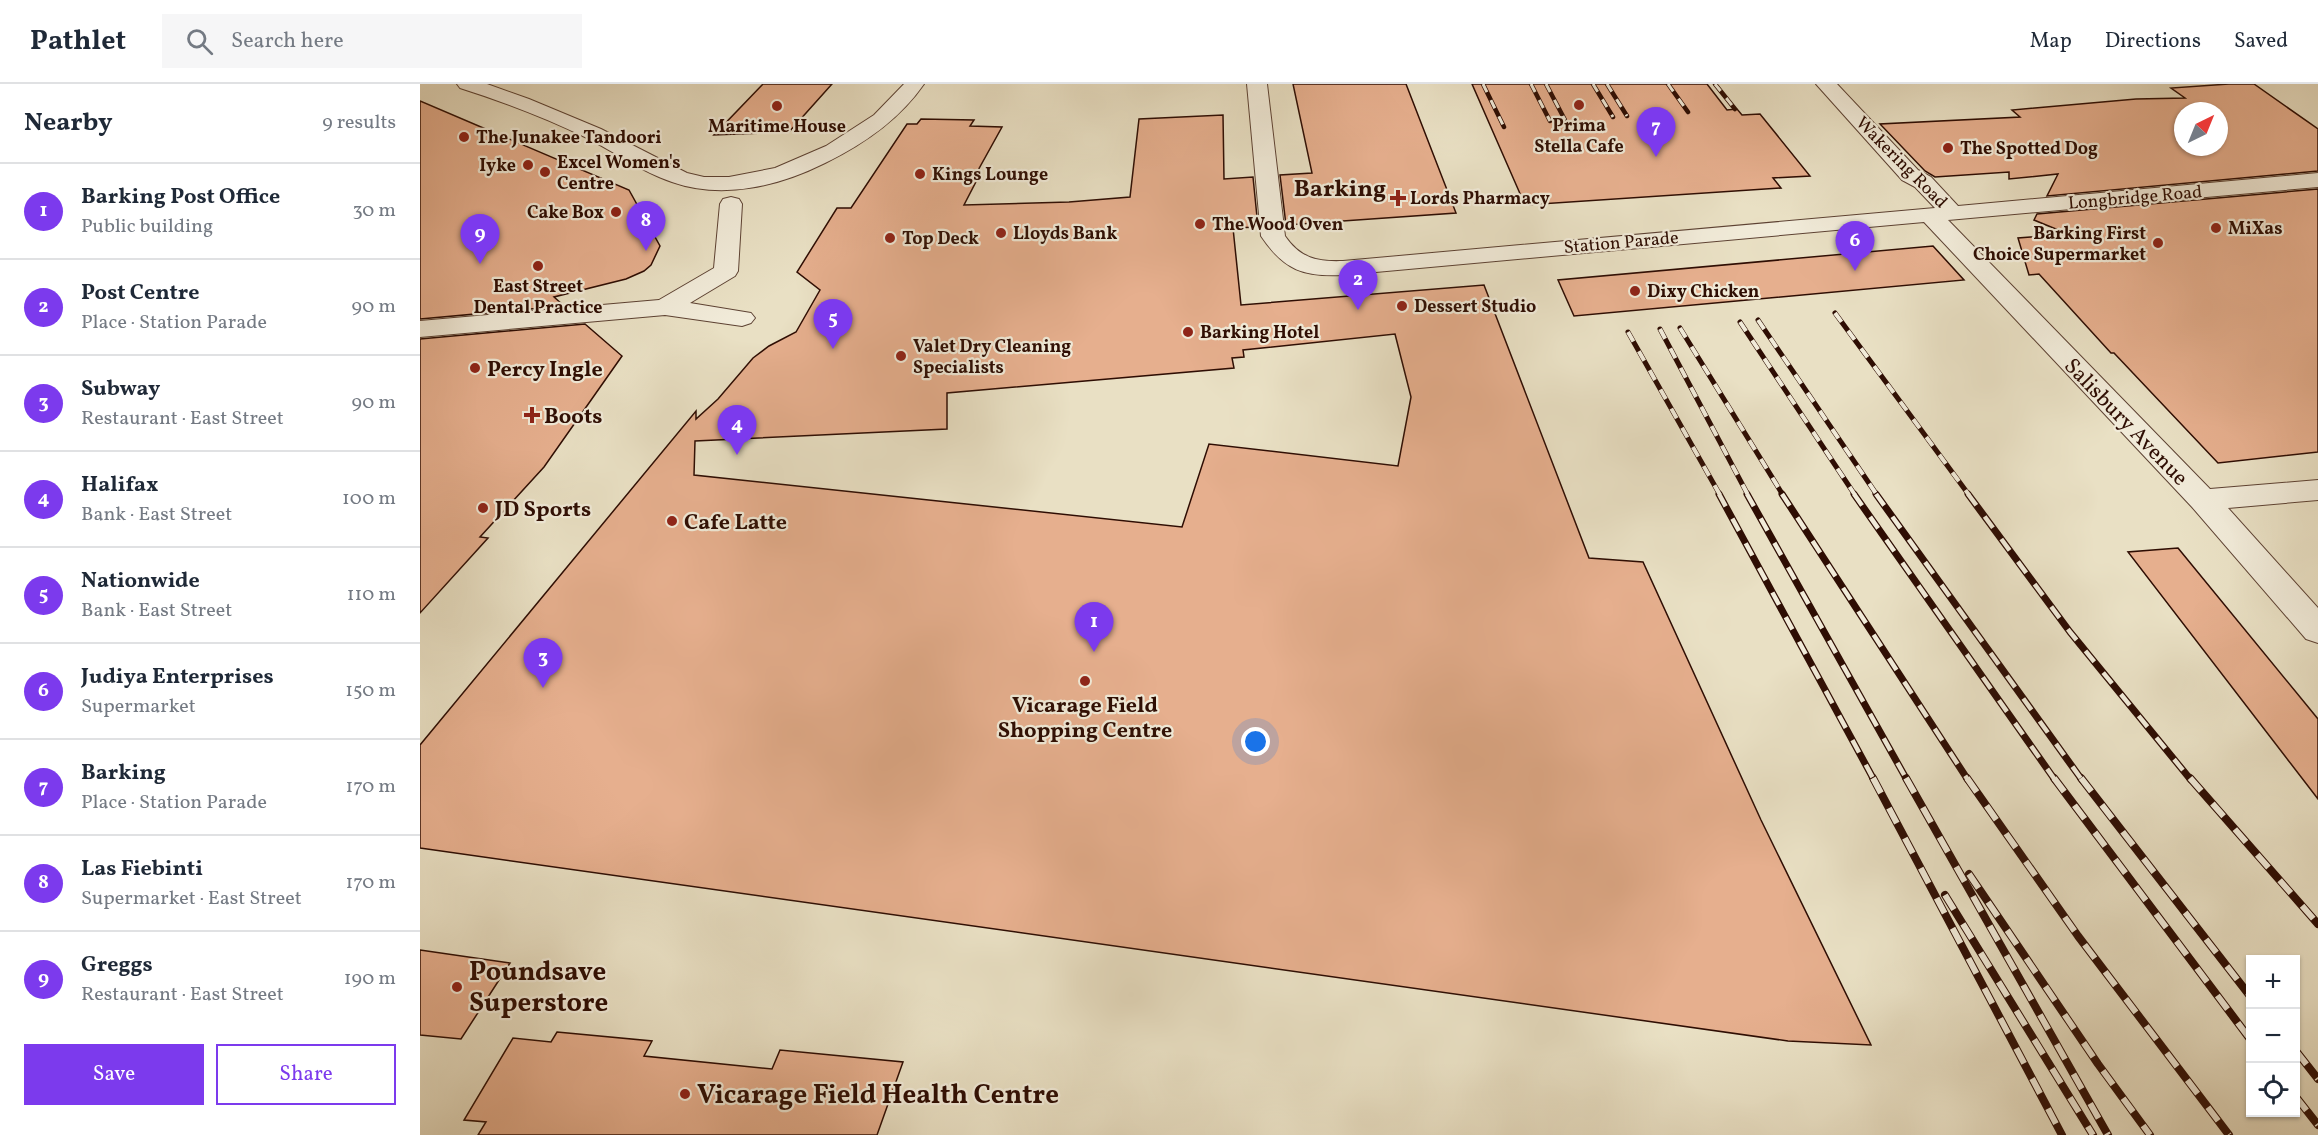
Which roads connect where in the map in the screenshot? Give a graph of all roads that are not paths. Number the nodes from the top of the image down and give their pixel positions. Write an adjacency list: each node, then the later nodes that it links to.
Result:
1 (467, 84): 6 (street)
2 (914, 84): 6 (street)
3 (1257, 84): 7 (street, Station Parade)
4 (1826, 84): 7 (street, Wakering Road)
5 (2318, 180): 7 (street, Longbridge Road)
6 (733, 193): 8 (street)
7 (1942, 215): 12 (street, Salisbury Avenue)
8 (665, 307): 9 (street); 10 (street)
9 (742, 318)
10 (420, 329)
11 (2318, 490): 12 (street)
12 (2203, 500): 13 (street, Salisbury Avenue)
13 (2318, 630)

